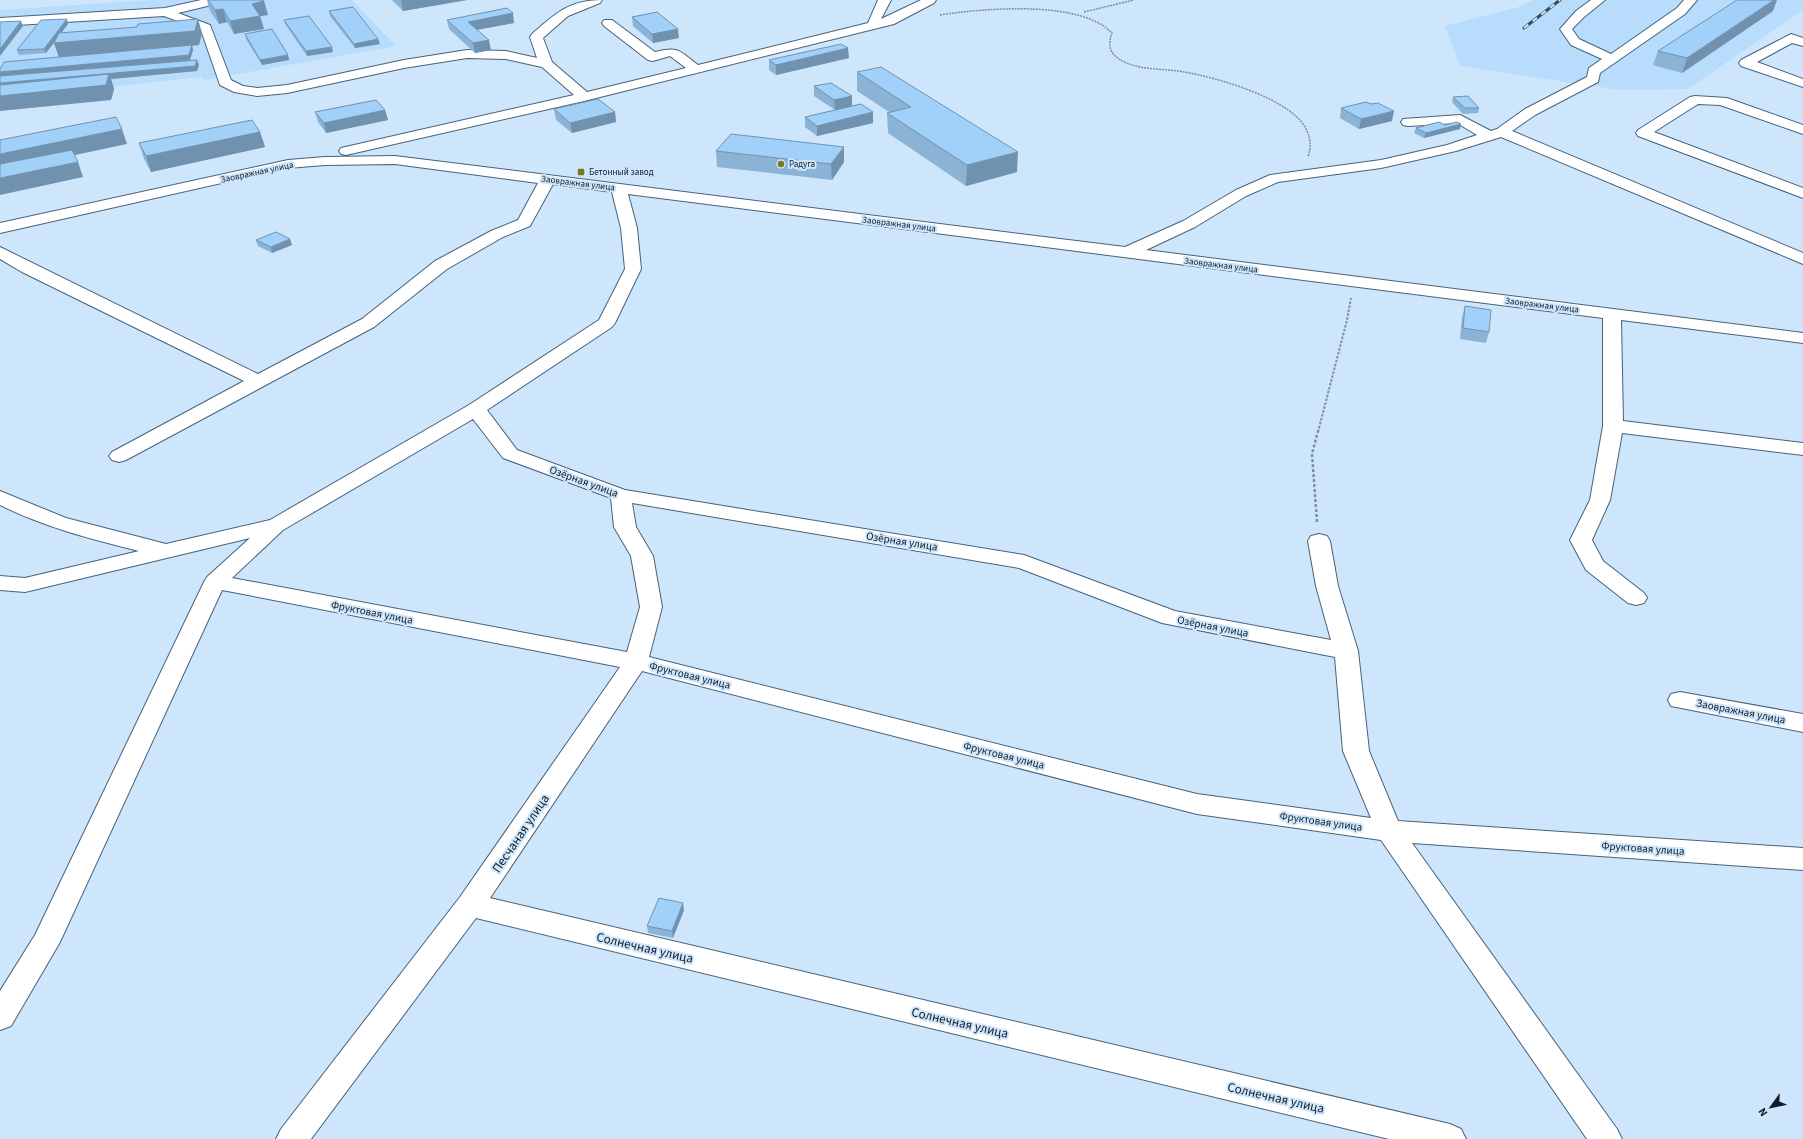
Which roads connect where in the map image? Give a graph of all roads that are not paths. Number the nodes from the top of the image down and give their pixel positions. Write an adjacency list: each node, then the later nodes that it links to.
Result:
1 (216, 0): 7 (street)
2 (596, 0): 13 (street)
3 (885, 0): 10 (street)
4 (930, 0): 10 (street)
5 (1599, 0): 12 (street)
6 (1691, 0): 12 (street)
7 (165, 12): 8 (street); 13 (street)
8 (0, 22)
9 (608, 23): 14 (street)
10 (873, 25): 14 (street)
11 (1803, 42): 15 (street)
12 (1612, 59): 20 (street)
13 (546, 64): 16 (street)
14 (696, 69): 16 (street)
15 (1803, 83)
16 (584, 97): 18 (street)
17 (1408, 122): 20 (street)
18 (449, 128): 21 (street); 22 (street)
19 (1803, 130): 25 (street)
20 (1495, 134): 28 (street); 29 (street)
21 (288, 164): 22 (street, Заовражная улица); 26 (street, Заовражная улица)
22 (437, 164): 23 (street, Заовражная улица)
23 (548, 179): 24 (street, Заовражная улица); 32 (street)
24 (619, 189): 28 (street, Заовражная улица); 33 (street)
25 (1803, 193)
26 (0, 228)
27 (0, 252): 32 (street)
28 (1126, 253): 30 (street, Заовражная улица)
29 (1803, 259)
30 (1612, 314): 31 (street, Заовражная улица); 34 (street)
31 (1803, 338)
32 (258, 381): 36 (street)
33 (476, 409): 37 (street, Озёрная улица); 39 (street)
34 (1613, 426): 35 (street); 44 (street)
35 (1803, 449)
36 (119, 456)
37 (621, 495): 45 (street, Озёрная улица); 46 (street, Песчаная улица)
38 (0, 497): 41 (street)
39 (276, 525): 41 (street); 42 (street)
40 (1319, 541): 45 (street)
41 (165, 551): 43 (street)
42 (215, 582): 46 (street, Фруктовая улица); 52 (street)
43 (0, 583)
44 (1636, 598)
45 (1346, 651): 49 (street)
46 (636, 662): 49 (street, Фруктовая улица); 51 (street, Песчаная улица)
47 (1680, 700): 48 (street, Заовражная улица)
48 (1803, 723)
49 (1389, 830): 50 (street, Фруктовая улица); 55 (street)
50 (1803, 859)
51 (470, 905): 53 (street, Песчаная улица); 54 (street, Солнечная улица)
52 (0, 1017)
53 (292, 1139)
54 (1450, 1139)
55 (1606, 1139)

